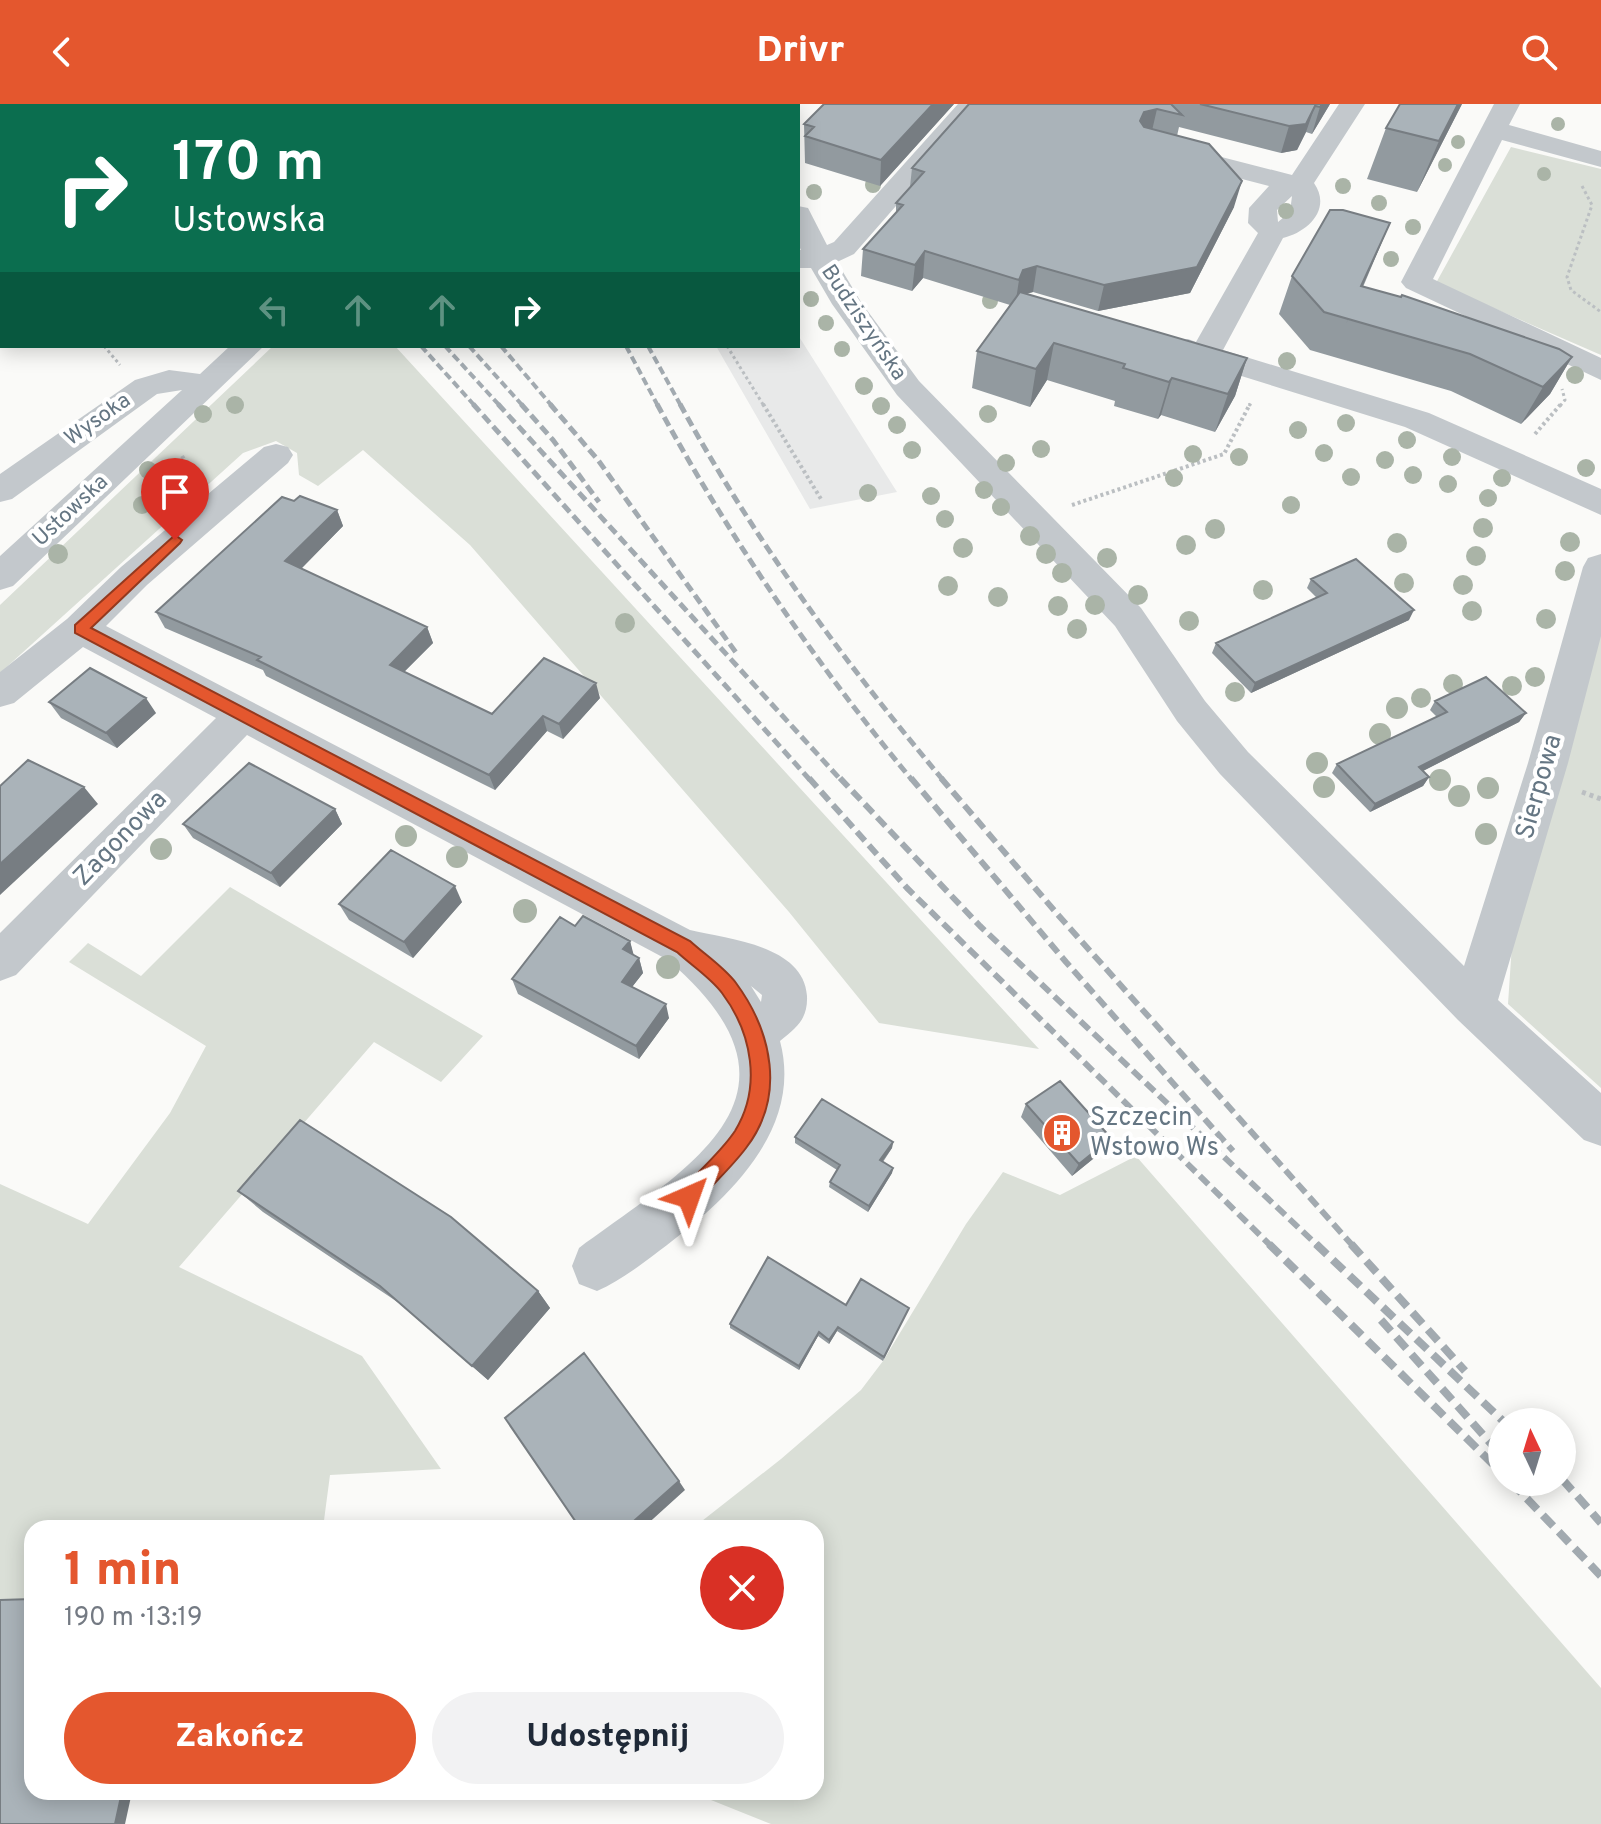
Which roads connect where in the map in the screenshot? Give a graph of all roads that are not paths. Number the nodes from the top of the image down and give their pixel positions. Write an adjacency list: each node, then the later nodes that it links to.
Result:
1 (972, 104): 8 (street)
2 (1352, 104): 6 (street)
3 (1500, 117): 5 (street); 12 (street)
4 (1150, 146): 6 (street)
5 (1601, 159)
6 (1299, 185): 11 (street)
7 (800, 222): 8 (street, Budziszyńska)
8 (809, 259): 23 (street, Budziszyńska)
9 (1162, 341): 11 (street)
10 (246, 348): 13 (street, Ustowska)
11 (1205, 354): 16 (street)
12 (1601, 370)
13 (206, 386): 15 (street, Wysoka); 18 (street, Ustowska)
14 (276, 455): 19 (street)
15 (0, 491)
16 (1601, 503)
17 (1601, 567): 23 (street, Sierpowa)
18 (0, 577)
19 (80, 629): 20 (street); 21 (street)
20 (0, 693)
21 (242, 716): 22 (street, Zagonowa); 25 (street)
22 (0, 962)
23 (1474, 1006): 24 (street, Budziszyńska)
24 (1601, 1124)
25 (597, 1266)

